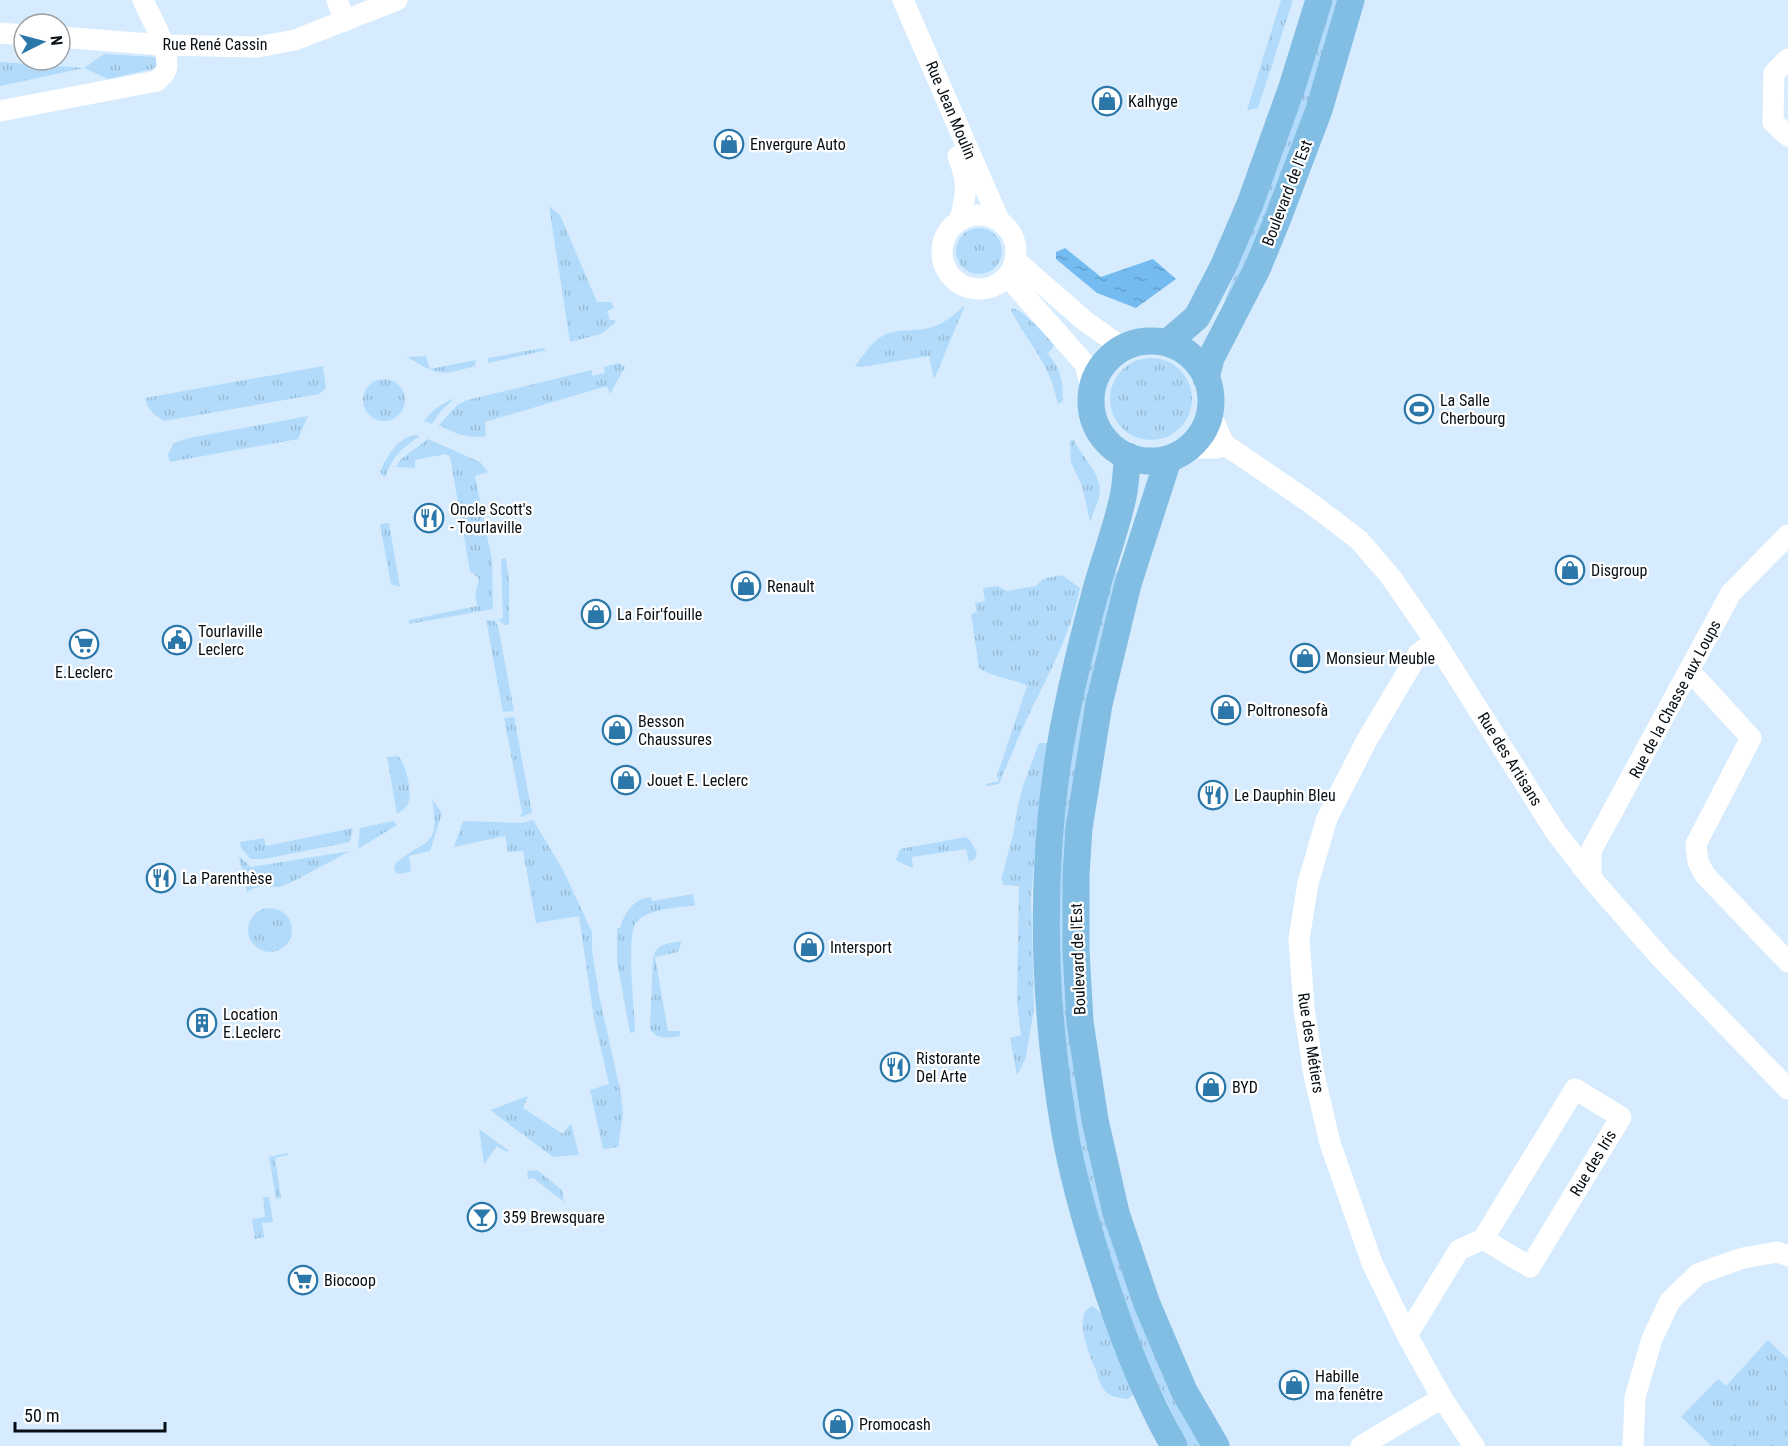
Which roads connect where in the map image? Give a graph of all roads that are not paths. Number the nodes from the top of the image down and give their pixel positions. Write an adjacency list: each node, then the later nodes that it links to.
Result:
1 (143, 0): 10 (street)
2 (336, 0): 8 (street)
3 (398, 0): 8 (street, Rue René Cassin)
4 (888, 0): 14 (street, Rue Jean Moulin)
5 (903, 0): 15 (street, Rue Jean Moulin)
6 (1319, 0): 17 (main road, Boulevard de l'Est)
7 (1351, 0): 19 (main road, Boulevard de l'Est)
8 (345, 21): 10 (street, Rue René Cassin)
9 (72, 39): 10 (street, Rue René Cassin)
10 (163, 45): 12 (street)
11 (1788, 59): 13 (street)
12 (0, 111)
13 (1788, 136)
14 (960, 219): 15 (street); 16 (street, Rue Jean Moulin)
15 (999, 220): 16 (street, Rue Jean Moulin)
16 (1011, 268): 18 (street); 20 (street)
17 (1167, 343): 18 (main road); 19 (main road)
18 (1123, 348): 20 (main road)
19 (1206, 378): 21 (main road)
20 (1092, 392): 24 (main road)
21 (1210, 413): 22 (street); 23 (main road)
22 (1224, 444): 23 (street); 26 (street, Rue des Artisans)
23 (1180, 453): 24 (main road); 36 (main road, Boulevard de l'Est)
24 (1128, 456): 35 (main road, Boulevard de l'Est)
25 (1788, 535): 27 (street, Rue de la Chasse aux Loups)
26 (1435, 640): 28 (street, Rue des Artisans); 33 (street, Rue des Métiers)
27 (1689, 673): 28 (street, Rue de la Chasse aux Loups); 29 (street)
28 (1591, 878): 30 (street, Rue des Artisans)
29 (1788, 962)
30 (1788, 1089)
31 (1484, 1239): 31 (street, Rue des Iris); 33 (street)
32 (1788, 1256): 39 (street)
33 (1407, 1335): 34 (street, Rue des Métiers)
34 (1442, 1398): 37 (street); 38 (street, Rue des Métiers)
35 (1174, 1446)
36 (1216, 1446)
37 (1361, 1446)
38 (1474, 1446)
39 (1633, 1446)

